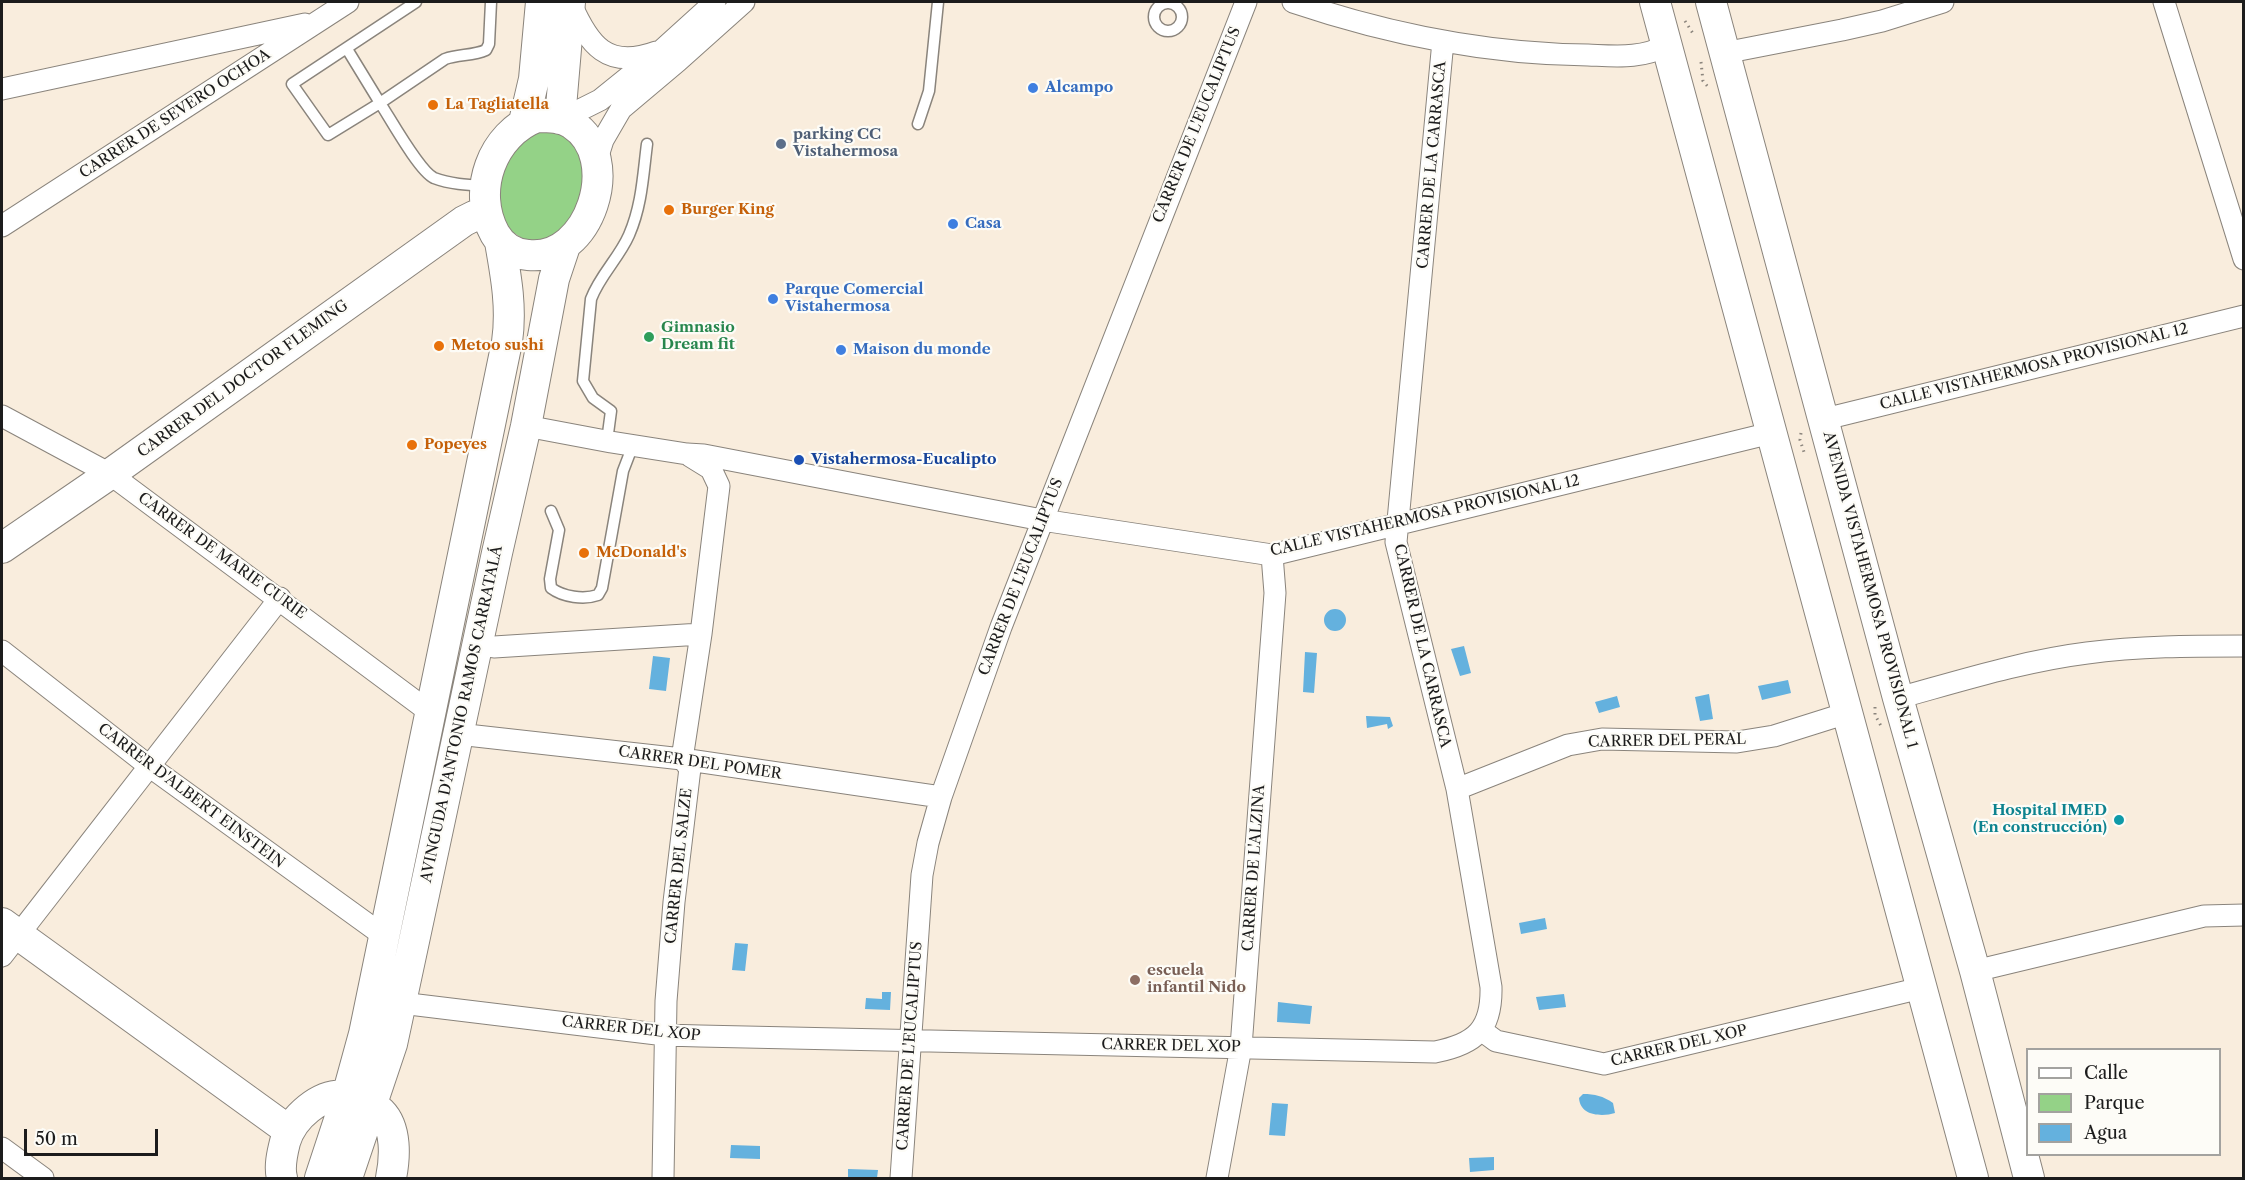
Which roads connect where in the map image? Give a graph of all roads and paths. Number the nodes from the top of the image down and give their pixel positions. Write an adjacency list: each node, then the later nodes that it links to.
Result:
1 (348, 2): 14 (street, CARRER DE SEVERO OCHOA)
2 (416, 2): 17 (lane)
3 (491, 2): 22 (lane)
4 (541, 2): 24 (street)
5 (570, 2): 18 (street); 23 (street)
6 (715, 2): 18 (street)
7 (744, 2): 27 (street)
8 (938, 2): 25 (lane)
9 (1246, 2): 46 (street, CARRER DE L'EUCALIPTUS)
10 (1293, 2): 16 (street)
11 (1711, 2): 19 (street, AVENIDA VISTAHERMOSA PROVISIONAL 1)
12 (1943, 2): 19 (street)
13 (2164, 2): 33 (street)
14 (317, 21): 21 (street); 30 (street, CARRER DE SEVERO OCHOA)
15 (1661, 22): 16 (street); 19 (path); 38 (street)
16 (1443, 41): 47 (street, CARRER DE LA CARRASCA)
17 (347, 48): 22 (lane); 22 (lane)
18 (662, 50): 23 (street)
19 (1708, 52): 20 (street, AVENIDA VISTAHERMOSA PROVISIONAL 1); 20 (path)
20 (1732, 84): 36 (street, AVENIDA VISTAHERMOSA PROVISIONAL 1)
21 (2, 89)
22 (380, 102): 28 (lane)
23 (561, 119): 24 (street); 27 (street)
24 (524, 122): 28 (street)
25 (918, 124)
26 (647, 144): 39 (lane)
27 (596, 162): 32 (street)
28 (485, 186): 29 (street)
29 (486, 215): 31 (street); 43 (street, CARRER DEL DOCTOR FLEMING)
30 (2, 226)
31 (500, 243): 32 (street); 57 (street, AVINGUDA D'ANTONIO RAMOS CARRATALÁ)
32 (565, 246): 37 (street, AVINGUDA D'ANTONIO RAMOS CARRATALÁ)
33 (2244, 259)
34 (2244, 316): 36 (street, CALLE VISTAHERMOSA PROVISIONAL 12)
35 (2, 416): 43 (street, CARRER DE MARIE CURIE)
36 (1824, 419): 55 (street, AVENIDA VISTAHERMOSA PROVISIONAL 1)
37 (526, 426): 39 (street, CALLE VISTAHERMOSA PROVISIONAL 12); 59 (street, AVINGUDA D'ANTONIO RAMOS CARRATALÁ)
38 (1771, 434): 47 (street, CALLE VISTAHERMOSA PROVISIONAL 12); 56 (street)
39 (607, 441): 40 (street, CALLE VISTAHERMOSA PROVISIONAL 12)
40 (633, 445): 41 (street, CALLE VISTAHERMOSA PROVISIONAL 12); 45 (lane)
41 (687, 454): 42 (street, CALLE VISTAHERMOSA PROVISIONAL 12); 44 (street, CALLE VISTAHERMOSA PROVISIONAL 12)
42 (758, 466): 44 (street, CALLE VISTAHERMOSA PROVISIONAL 12); 46 (street, CALLE VISTAHERMOSA PROVISIONAL 12)
43 (110, 474): 48 (street, CARRER DEL DOCTOR FLEMING); 50 (street, CARRER DE MARIE CURIE)
44 (719, 486): 51 (street, CARRER DEL SALZE)
45 (551, 511)
46 (1042, 520): 49 (street, CALLE VISTAHERMOSA PROVISIONAL 12); 63 (street, CARRER DE L'EUCALIPTUS)
47 (1397, 525): 49 (street, CALLE VISTAHERMOSA PROVISIONAL 12); 62 (street, CARRER DE LA CARRASCA)
48 (2, 548)
49 (1272, 555): 73 (street, CARRER DE L'ALZINA)
50 (280, 598): 57 (street, CARRER DE MARIE CURIE); 61 (street)
51 (701, 634): 52 (street); 60 (street, CARRER DEL SALZE)
52 (494, 646)
53 (2244, 646): 55 (street)
54 (2, 651): 61 (street, CARRER D'ALBERT EINSTEIN)
55 (1886, 698): 58 (street, AVENIDA VISTAHERMOSA PROVISIONAL 1); 58 (path)
56 (1847, 712): 62 (street, CARRER DEL PERAL); 68 (street)
57 (431, 713): 65 (street, AVINGUDA D'ANTONIO RAMOS CARRATALÁ)
58 (1907, 728): 67 (street, AVENIDA VISTAHERMOSA PROVISIONAL 1)
59 (458, 734): 60 (street, CARRER DEL POMER); 69 (street, AVINGUDA D'ANTONIO RAMOS CARRATALÁ)
60 (682, 759): 63 (street, CARRER DEL POMER); 71 (street, CARRER DEL SALZE)
61 (149, 766): 65 (street, CARRER D'ALBERT EINSTEIN); 66 (street)
62 (1457, 789): 70 (street, CARRER DE LA CARRASCA)
63 (941, 797): 72 (street, CARRER DE L'EUCALIPTUS)
64 (2244, 915): 67 (street)
65 (384, 936): 74 (street, AVINGUDA D'ANTONIO RAMOS CARRATALÁ)
66 (7, 938): 75 (street)
67 (1975, 971): 86 (street, AVENIDA VISTAHERMOSA PROVISIONAL 1)
68 (1921, 988): 70 (street, CARRER DEL XOP); 85 (street)
69 (401, 1003): 71 (street, CARRER DEL XOP); 74 (street, AVINGUDA D'ANTONIO RAMOS CARRATALÁ)
70 (1481, 1030): 73 (street, CARRER DEL XOP)
71 (665, 1035): 72 (street, CARRER DEL XOP); 82 (street, CARRER DEL SALZE)
72 (912, 1040): 73 (street, CARRER DEL XOP); 83 (street, CARRER DE L'EUCALIPTUS)
73 (1241, 1047): 84 (street, CARRER DE L'ALZINA)
74 (359, 1101): 75 (street); 79 (street, AVINGUDA D'ANTONIO RAMOS CARRATALÁ); 80 (street, AVINGUDA D'ANTONIO RAMOS CARRATALÁ); 81 (street)
75 (288, 1130): 78 (street)
76 (2, 1148): 77 (street)
77 (43, 1179)
78 (282, 1179)
79 (320, 1179)
80 (347, 1179)
81 (391, 1179)
82 (663, 1179)
83 (901, 1179)
84 (1217, 1179)
85 (1973, 1179)
86 (2029, 1179)

